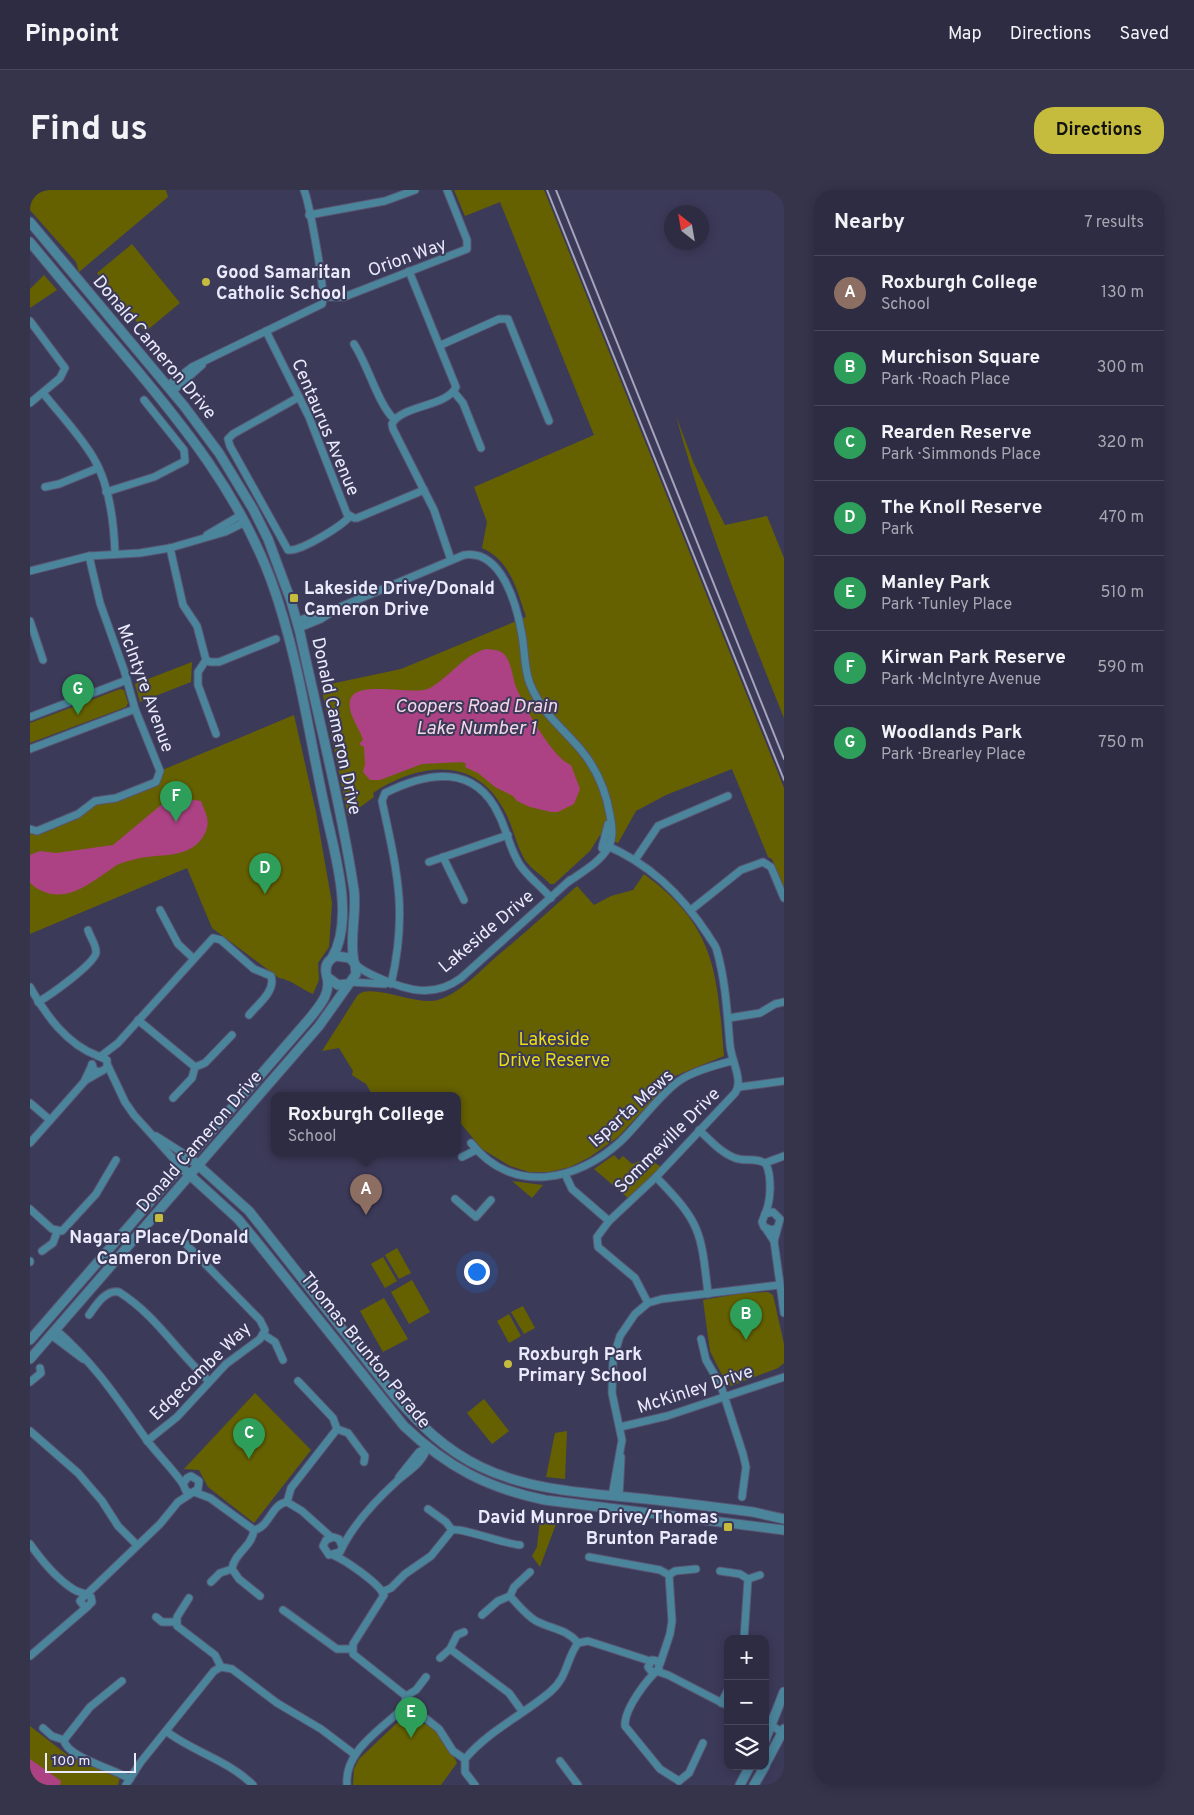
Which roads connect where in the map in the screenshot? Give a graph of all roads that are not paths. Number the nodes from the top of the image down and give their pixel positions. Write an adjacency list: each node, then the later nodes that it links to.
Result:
1 (304, 190): 5 (street)
2 (309, 190): 5 (street)
3 (416, 190): 6 (street)
4 (447, 190): 9 (street, Orion Way)
5 (308, 205): 6 (street)
6 (309, 215): 10 (street)
7 (30, 222): 15 (street, Donald Cameron Drive)
8 (30, 242): 18 (street, Donald Cameron Drive)
9 (409, 271): 10 (street, Orion Way); 14 (street)
10 (327, 297): 12 (street)
11 (30, 321): 16 (street)
12 (266, 331): 15 (street); 19 (street, Centaurus Avenue)
13 (354, 344): 22 (street)
14 (441, 345): 17 (street); 23 (street)
15 (170, 389): 18 (street); 29 (street, Donald Cameron Drive)
16 (43, 392): 21 (street); 25 (street)
17 (454, 392): 22 (street); 24 (street)
18 (160, 397): 31 (street, Donald Cameron Drive)
19 (299, 398): 30 (street, Centaurus Avenue); 30 (street)
20 (144, 400): 28 (street)
21 (30, 403)
22 (394, 419): 27 (street)
23 (550, 421)
24 (481, 448)
25 (98, 468): 26 (street); 28 (street)
26 (45, 487)
27 (424, 490): 30 (street, Centaurus Avenue); 35 (street)
28 (106, 492): 33 (street)
29 (255, 512): 31 (street); 38 (street, Donald Cameron Drive)
30 (350, 516)
31 (243, 519): 32 (street); 39 (street, Donald Cameron Drive)
32 (170, 548): 33 (street); 42 (street)
33 (115, 554): 34 (street)
34 (89, 556): 36 (street); 43 (street, McIntyre Avenue)
35 (451, 560): 38 (street); 51 (street)
36 (30, 571)
37 (30, 621): 41 (street)
38 (298, 625): 39 (street); 63 (street, Donald Cameron Drive)
39 (285, 628): 62 (street, Donald Cameron Drive)
40 (276, 639): 42 (street)
41 (43, 660)
42 (206, 660): 46 (street)
43 (127, 680): 44 (street, McIntyre Avenue); 45 (street)
44 (135, 709): 47 (street); 49 (street, McIntyre Avenue)
45 (30, 717)
46 (216, 734)
47 (30, 749)
48 (728, 796): 53 (street)
49 (30, 830)
50 (508, 835): 52 (street); 55 (street); 66 (street)
51 (604, 848): 53 (street, Sommeville Drive); 55 (street, Lakeside Drive)
52 (443, 857): 54 (street); 57 (street)
53 (635, 860): 59 (street, Sommeville Drive)
54 (429, 862)
55 (551, 898): 66 (street, Lakeside Drive)
56 (784, 898): 59 (street)
57 (464, 900)
58 (160, 910): 61 (street)
59 (691, 910): 71 (street, Sommeville Drive)
60 (88, 930): 68 (street)
61 (193, 958): 70 (street); 72 (street)
62 (332, 958): 63 (street); 64 (street)
63 (354, 963): 65 (street); 66 (street, Lakeside Drive)
64 (328, 977): 65 (street); 96 (street, Donald Cameron Drive)
65 (348, 983): 66 (street, Lakeside Drive); 99 (street, Donald Cameron Drive)
66 (390, 984)
67 (30, 987): 68 (street)
68 (38, 1002): 75 (street)
69 (784, 1002): 71 (street)
70 (249, 1015)
71 (729, 1018): 77 (street, Sommeville Drive)
72 (138, 1020): 74 (street); 80 (street)
73 (232, 1035): 80 (street)
74 (118, 1043): 76 (street); 79 (street)
75 (80, 1046): 76 (street); 78 (street)
76 (99, 1056): 78 (street); 79 (street)
77 (732, 1061): 84 (street, Sommeville Drive); 101 (street, Isparta Mews)
78 (92, 1065): 81 (street); 83 (street)
79 (108, 1065): 81 (street); 85 (street)
80 (195, 1067): 86 (street)
81 (100, 1072): 83 (street); 85 (street)
82 (784, 1081): 84 (street)
83 (84, 1082): 88 (street)
84 (739, 1086): 89 (street, Sommeville Drive)
85 (118, 1088): 90 (street)
86 (173, 1098)
87 (30, 1103): 88 (street)
88 (50, 1120): 91 (street)
89 (699, 1130): 98 (street); 103 (street, Sommeville Drive)
90 (154, 1135): 96 (street); 100 (street)
91 (30, 1143)
92 (471, 1143): 93 (street, Isparta Mews)
93 (476, 1150): 94 (street); 101 (street, Isparta Mews)
94 (462, 1156)
95 (784, 1156): 98 (street)
96 (189, 1157): 99 (street, Thomas Brunton Parade); 100 (street, Donald Cameron Drive)
97 (116, 1160): 114 (street)
98 (765, 1163): 105 (street)
99 (199, 1166): 102 (street, Donald Cameron Drive); 140 (street, Thomas Brunton Parade)
100 (181, 1167): 102 (street, Thomas Brunton Parade); 124 (street, Donald Cameron Drive)
101 (565, 1174): 111 (street)
102 (190, 1175): 125 (street, Donald Cameron Drive); 142 (street, Thomas Brunton Parade)
103 (656, 1177): 111 (street, Sommeville Drive); 119 (street)
104 (455, 1199): 106 (street)
105 (769, 1199): 108 (street); 109 (street)
106 (491, 1200)
107 (30, 1209): 114 (street)
108 (765, 1214): 109 (street); 113 (street)
109 (776, 1214): 110 (street); 112 (street)
110 (784, 1218)
111 (609, 1221): 121 (street, Sommeville Drive)
112 (780, 1226): 113 (street); 116 (street)
113 (766, 1229): 116 (street)
114 (57, 1232): 117 (street)
115 (176, 1235): 126 (street, Edgecombe Way)
116 (774, 1241): 118 (street)
117 (42, 1251)
118 (779, 1285): 119 (street); 120 (street)
119 (708, 1294): 121 (street)
120 (783, 1300): 122 (street)
121 (648, 1303): 137 (street)
122 (784, 1313)
123 (89, 1315): 133 (street)
124 (44, 1324): 125 (street); 128 (street, Donald Cameron Drive)
125 (53, 1332): 129 (street, Donald Cameron Drive); 141 (street)
126 (264, 1335): 130 (street); 133 (street, Edgecombe Way)
127 (701, 1339): 136 (street)
128 (30, 1340)
129 (30, 1359)
130 (283, 1360)
131 (40, 1368): 135 (street)
132 (782, 1376): 136 (street, McKinley Drive)
133 (209, 1381): 141 (street, Edgecombe Way)
134 (298, 1381): 138 (street)
135 (30, 1382)
136 (725, 1397): 137 (street, McKinley Drive); 150 (street)
137 (620, 1427): 149 (street)
138 (337, 1429): 143 (street); 153 (street)
139 (30, 1431): 164 (street)
140 (436, 1438): 142 (street); 149 (street, Thomas Brunton Parade)
141 (147, 1441): 144 (street)
142 (423, 1452): 155 (street, Thomas Brunton Parade); 157 (street)
143 (364, 1462)
144 (174, 1470): 145 (street); 147 (street)
145 (191, 1476): 146 (street); 147 (street)
146 (200, 1484): 148 (street); 151 (street)
147 (184, 1485): 148 (street); 152 (street)
148 (192, 1492): 151 (street); 152 (street)
149 (615, 1496): 155 (street); 156 (street, Thomas Brunton Parade)
150 (742, 1497)
151 (210, 1498): 159 (street)
152 (178, 1502): 164 (street)
153 (288, 1502): 158 (street); 159 (street)
154 (428, 1508): 160 (street)
155 (614, 1509): 161 (street, Thomas Brunton Parade)
156 (784, 1519)
157 (355, 1526): 162 (street); 167 (street)
158 (318, 1527): 162 (street); 166 (street)
159 (254, 1530): 171 (street)
160 (452, 1530): 165 (street); 181 (street)
161 (784, 1530)
162 (332, 1537): 166 (street); 167 (street)
163 (30, 1544): 180 (street)
164 (137, 1545): 179 (street)
165 (520, 1545)
166 (323, 1546): 168 (street)
167 (342, 1547): 168 (street); 170 (street)
168 (333, 1555): 170 (street)
169 (589, 1557): 175 (street)
170 (349, 1563): 181 (street)
171 (232, 1569): 178 (street); 183 (street)
172 (696, 1569): 175 (street)
173 (720, 1571): 177 (street)
174 (530, 1572): 184 (street)
175 (669, 1575): 195 (street)
176 (760, 1575): 177 (street)
177 (748, 1579): 193 (street)
178 (211, 1582)
179 (99, 1585): 182 (street); 186 (street)
180 (73, 1589): 182 (street); 187 (street)
181 (382, 1592): 196 (street)
182 (86, 1594): 186 (street); 187 (street)
183 (260, 1596)
184 (510, 1596): 189 (street); 194 (street)
185 (190, 1598): 191 (street)
186 (93, 1600): 187 (street)
187 (82, 1603): 198 (street)
188 (283, 1610): 196 (street)
189 (482, 1615)
190 (156, 1617): 191 (street)
191 (175, 1622): 201 (street)
192 (464, 1632): 197 (street)
193 (744, 1635)
194 (578, 1643): 200 (street); 209 (street)
195 (664, 1647): 200 (street); 202 (street)
196 (352, 1649): 207 (street)
197 (450, 1649): 199 (street); 209 (street)
198 (30, 1656)
199 (440, 1658)
200 (649, 1664): 202 (street); 202 (street); 205 (street)
201 (221, 1666): 214 (street); 218 (street)
202 (658, 1668): 205 (street); 208 (street)
203 (426, 1677): 207 (street)
204 (122, 1680): 216 (street)
205 (643, 1686): 225 (street)
206 (784, 1692): 211 (street)
207 (406, 1696): 218 (street)
208 (724, 1705)
209 (522, 1711): 220 (street)
210 (424, 1717): 220 (street)
211 (769, 1727)
212 (43, 1728): 216 (street)
213 (769, 1729): 215 (street)
214 (166, 1731): 224 (street); 226 (street)
215 (783, 1731): 219 (street)
216 (64, 1740): 224 (street)
217 (703, 1743): 225 (street)
218 (354, 1754): 227 (street)
219 (769, 1758)
220 (465, 1759): 228 (street)
221 (560, 1761): 229 (street)
222 (748, 1770): 230 (street)
223 (763, 1770): 231 (street)
224 (129, 1782)
225 (679, 1783)
226 (253, 1785)
227 (347, 1785)
228 (475, 1785)
229 (578, 1785)
230 (740, 1785)
231 (754, 1785)

